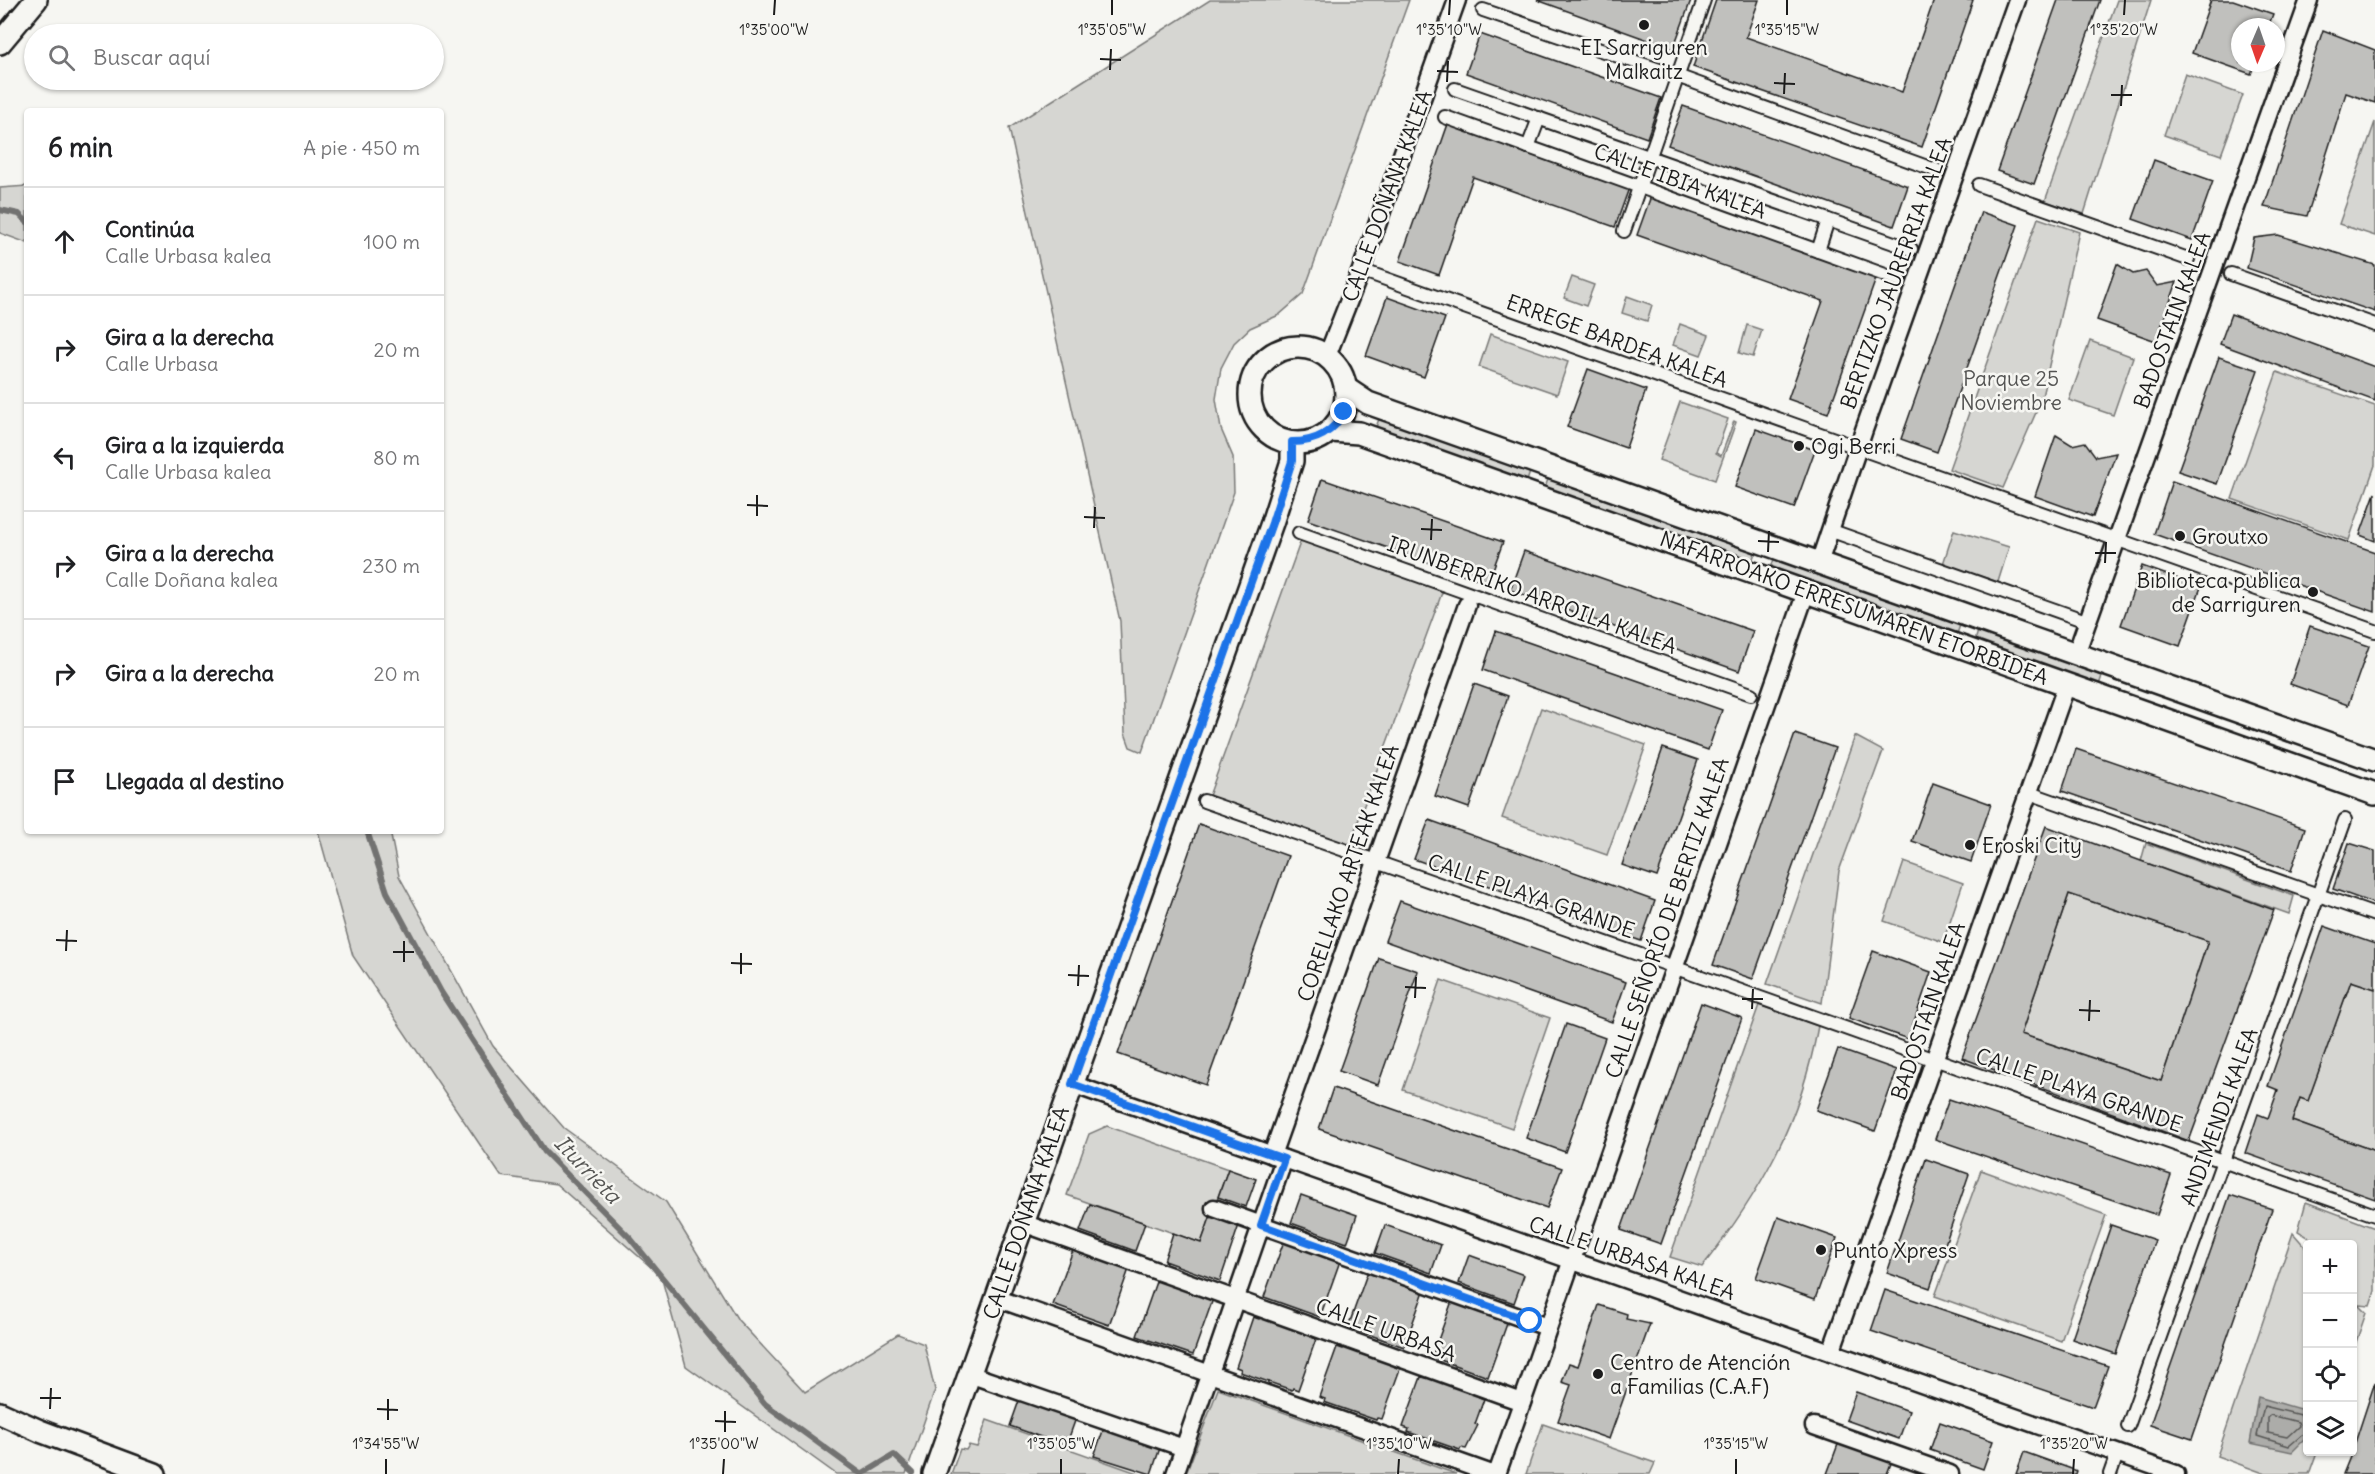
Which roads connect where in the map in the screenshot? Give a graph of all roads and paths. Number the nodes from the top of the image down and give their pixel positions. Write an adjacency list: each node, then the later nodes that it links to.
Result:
1 (36, 0): 7 (street)
2 (1457, 0): 26 (street, CALLE DOÑANA KALEA)
3 (1704, 0): 8 (street)
4 (2017, 0): 36 (street, BERTIZKO JAURERRIA KALEA)
5 (2309, 0): 41 (street, BADOSTAIN KALEA)
6 (1483, 10): 8 (street)
7 (0, 44)
8 (1677, 76): 13 (street); 14 (street)
9 (1455, 89): 11 (street, CALLE IBIA KALEA)
10 (1445, 117): 12 (street, CALLE IBIA KALEA)
11 (1539, 118): 12 (street); 13 (street, CALLE IBIA KALEA)
12 (1528, 147): 16 (street, CALLE IBIA KALEA)
13 (1650, 157): 16 (street); 17 (street, CALLE IBIA KALEA)
14 (1938, 171)
15 (1979, 185): 21 (street)
16 (1640, 187): 18 (street); 20 (street, CALLE IBIA KALEA)
17 (1828, 220): 19 (street, CALLE IBIA KALEA); 20 (street)
18 (1624, 231)
19 (1911, 249)
20 (1818, 251): 24 (street, CALLE IBIA KALEA)
21 (2188, 259)
22 (1369, 273): 30 (street, ERREGE BARDEA KALEA)
23 (2231, 274): 25 (street)
24 (1899, 280)
25 (2375, 325)
26 (1328, 356): 27 (street); 29 (street)
27 (1347, 389): 28 (street); 36 (street, NAFARROAKO ERRESUMAREN ETORBIDEA)
28 (1331, 431): 29 (street); 37 (street, NAFARROAKO ERRESUMAREN ETORBIDEA)
29 (1292, 442): 57 (street, CALLE DOÑANA KALEA)
30 (1851, 445)
31 (1864, 450): 34 (street)
32 (1835, 532): 39 (street)
33 (1299, 533): 43 (street, IRUNBERRIKO ARROILA KALEA)
34 (2112, 537)
35 (2124, 542): 40 (street)
36 (1819, 563): 41 (street, NAFARROAKO ERRESUMAREN ETORBIDEA)
37 (1806, 592): 42 (street, NAFARROAKO ERRESUMAREN ETORBIDEA); 64 (street, CALLE SEÑORÍO DE BERTIZ KALEA)
38 (1467, 605): 58 (street, CORELLAKO ARTEAK KALEA)
39 (2083, 620)
40 (2375, 631)
41 (2076, 654): 44 (street, NAFARROAKO ERRESUMAREN ETORBIDEA)
42 (2067, 684): 45 (street, NAFARROAKO ERRESUMAREN ETORBIDEA); 68 (street, BADOSTAIN KALEA)
43 (1751, 694)
44 (2375, 760)
45 (2375, 794)
46 (2035, 795): 51 (street)
47 (1204, 801): 49 (street)
48 (2345, 820): 51 (street, ANDIMENDI KALEA)
49 (1370, 860)
50 (1382, 864): 53 (street, CALLE PLAYA GRANDE)
51 (2318, 895): 52 (street); 59 (street, ANDIMENDI KALEA)
52 (2375, 915)
53 (1666, 964)
54 (1679, 969): 55 (street)
55 (1926, 1056)
56 (1940, 1061): 59 (street, CALLE PLAYA GRANDE)
57 (1072, 1084): 58 (street, CALLE URBASA KALEA); 62 (street, CALLE DOÑANA KALEA)
58 (1278, 1157): 63 (street); 64 (street, CALLE URBASA KALEA)
59 (2224, 1162): 61 (street, CALLE PLAYA GRANDE); 74 (street, ANDIMENDI KALEA)
60 (1214, 1208): 63 (street)
61 (2375, 1215)
62 (1023, 1223): 65 (street, CALLE DOÑANA KALEA); 66 (street, CALLE URBASA)
63 (1261, 1225): 66 (street); 67 (street)
64 (1570, 1260): 67 (street); 68 (street, CALLE URBASA KALEA)
65 (996, 1298): 69 (street, CALLE DOÑANA KALEA); 70 (street)
66 (1235, 1300): 70 (street); 71 (street, CALLE URBASA)
67 (1547, 1327): 71 (street)
68 (1832, 1352): 84 (street, CALLE URBASA KALEA)
69 (969, 1374): 75 (street); 78 (street, CALLE DOÑANA KALEA)
70 (1209, 1374): 75 (street); 80 (street)
71 (1522, 1402): 81 (street)
72 (0, 1413): 77 (street)
73 (1814, 1426): 82 (street)
74 (2128, 1426)
75 (1184, 1448): 79 (street)
76 (2115, 1461): 83 (street)
77 (155, 1474)
78 (934, 1474)
79 (1174, 1474)
80 (1492, 1474)
81 (1497, 1474)
82 (1950, 1474)
83 (2110, 1474)
84 (2176, 1474)

